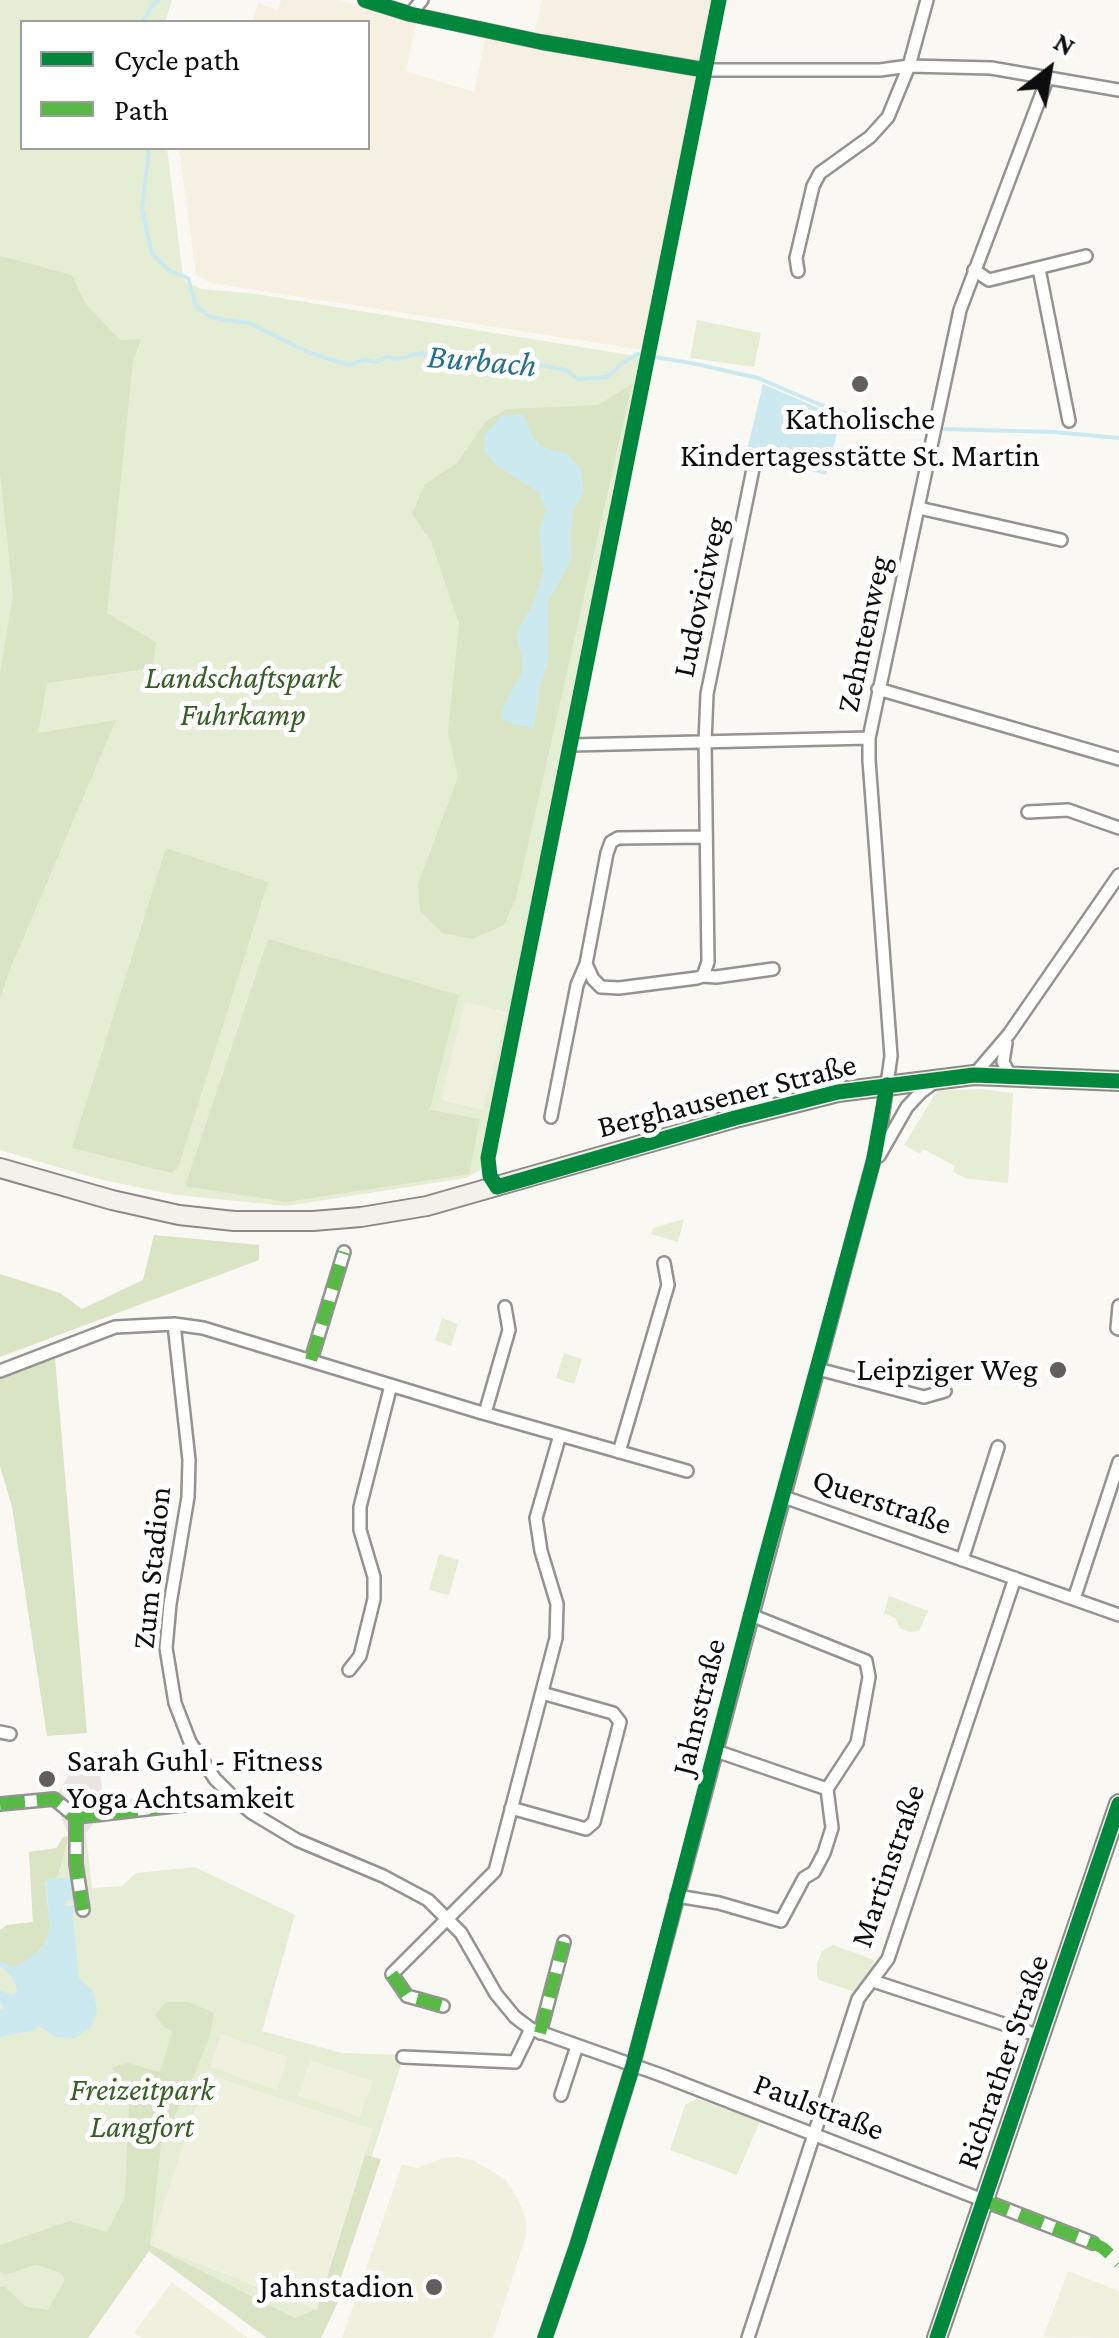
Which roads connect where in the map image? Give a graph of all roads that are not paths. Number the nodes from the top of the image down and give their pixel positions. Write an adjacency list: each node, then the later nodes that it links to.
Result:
1 (365, 0): 4 (street)
2 (422, 0): 4 (street)
3 (927, 0): 5 (street)
4 (410, 14): 5 (street)
5 (909, 66): 6 (street); 11 (street)
6 (1048, 77): 7 (street); 10 (street, Zehntenweg)
7 (1119, 90)
8 (1086, 256): 9 (street)
9 (1039, 269): 10 (street); 12 (street)
10 (974, 270): 14 (street, Zehntenweg)
11 (798, 271)
12 (1070, 421)
13 (754, 464): 18 (street, Ludoviciweg)
14 (919, 508): 15 (street); 16 (street, Zehntenweg)
15 (1061, 540)
16 (878, 689): 17 (street, Zehntenweg); 20 (street)
17 (869, 738): 18 (street); 33 (street, Zehntenweg)
18 (705, 742): 19 (street); 23 (street, Ludoviciweg)
19 (571, 745)
20 (1119, 759)
21 (1028, 812): 22 (street)
22 (1119, 828)
23 (706, 837): 25 (street); 27 (street, Ludoviciweg)
24 (1119, 875): 28 (street)
25 (586, 964): 27 (street); 34 (street)
26 (774, 969): 27 (street)
27 (703, 976)
28 (1009, 1034): 29 (street); 30 (street)
29 (974, 1075): 30 (main road, Berghausener Straße); 31 (main road, Berghausener Straße)
30 (1011, 1077): 32 (main road, Berghausener Straße)
31 (938, 1080): 33 (main road, Berghausener Straße); 35 (street, Jahnstraße)
32 (1119, 1081)
33 (888, 1085): 35 (street, Jahnstraße); 36 (main road, Berghausener Straße)
34 (552, 1117)
35 (873, 1163): 44 (street, Jahnstraße)
36 (0, 1168)
37 (344, 1252): 43 (street)
38 (664, 1263): 51 (street)
39 (1119, 1306): 42 (street)
40 (505, 1307): 48 (street)
41 (174, 1324): 43 (street); 45 (street); 64 (street, Zum Stadion)
42 (1119, 1330)
43 (311, 1360): 46 (street)
44 (818, 1369): 47 (street); 54 (street, Jahnstraße)
45 (0, 1371)
46 (392, 1386): 48 (street); 60 (street)
47 (945, 1391)
48 (484, 1413): 49 (street)
49 (560, 1435): 51 (street); 61 (street)
50 (998, 1447): 55 (street, Querstraße)
51 (618, 1452): 53 (street)
52 (1119, 1462): 57 (street)
53 (687, 1471)
54 (784, 1497): 55 (street, Querstraße); 58 (street, Jahnstraße)
55 (962, 1560): 56 (street, Querstraße)
56 (1015, 1578): 57 (street, Querstraße); 73 (street, Martinstraße)
57 (1074, 1599): 59 (street, Querstraße)
58 (751, 1615): 62 (street, Jahnstraße); 63 (street, Jahnstraße)
59 (1119, 1615)
60 (348, 1670)
61 (542, 1693): 67 (street); 67 (street)
62 (716, 1751): 63 (street, Jahnstraße); 69 (street, Jahnstraße)
63 (827, 1789): 69 (street)
64 (235, 1800): 68 (street); 71 (street, Zum Stadion)
65 (0, 1804): 68 (street)
66 (1119, 1804): 76 (main road, Richrather Straße)
67 (511, 1808): 71 (street)
68 (76, 1817): 70 (street)
69 (677, 1896): 79 (street, Jahnstraße)
70 (82, 1910)
71 (449, 1918): 74 (street); 75 (street, Zum Stadion)
72 (564, 1942): 75 (street)
73 (872, 1981): 76 (street); 81 (street, Martinstraße)
74 (444, 2006)
75 (536, 2031): 77 (street, Zum Stadion); 78 (street)
76 (1040, 2036): 82 (main road, Richrather Straße)
77 (577, 2046): 79 (street, Zum Stadion); 80 (street)
78 (403, 2057)
79 (633, 2064): 81 (street, Paulstraße); 84 (street, Jahnstraße)
80 (561, 2095)
81 (816, 2135): 82 (street, Paulstraße); 85 (street, Martinstraße)
82 (985, 2201): 83 (street, Paulstraße); 86 (main road, Richrather Straße)
83 (1093, 2244)
84 (544, 2338)
85 (748, 2338)
86 (938, 2338)

